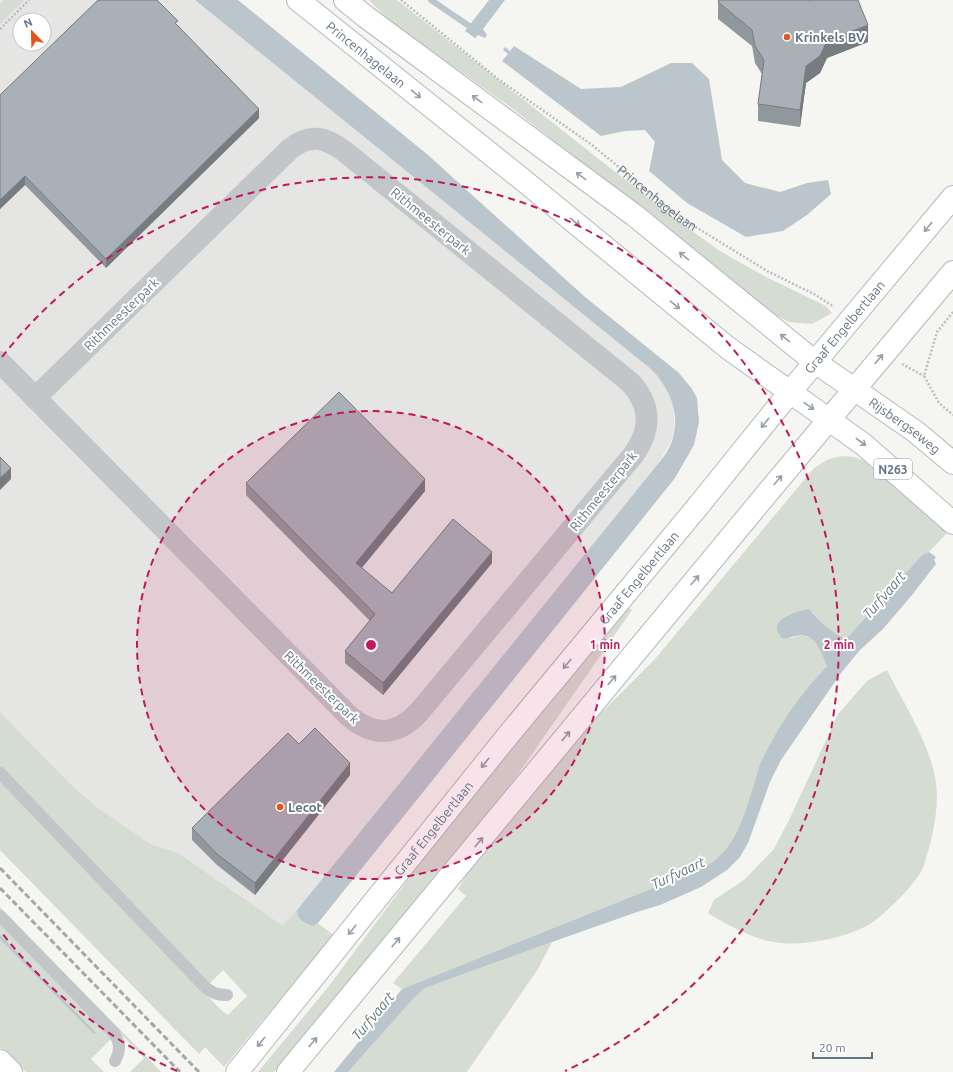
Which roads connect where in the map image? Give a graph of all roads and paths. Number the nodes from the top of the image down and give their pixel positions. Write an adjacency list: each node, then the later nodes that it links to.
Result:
1 (29, 0): 5 (path)
2 (298, 0): 15 (main road, Princenhagelaan, one-way to 15)
3 (345, 0): 12 (main road, one-way to 3)
4 (402, 0): 9 (path, Princenhagelaan)
5 (0, 29)
6 (953, 197): 9 (main road, Graaf Engelbertlaan, one-way to 9)
7 (953, 272): 10 (main road)
8 (953, 312): 13 (path)
9 (850, 321): 12 (main road, Graaf Engelbertlaan)
10 (886, 351): 13 (path); 14 (main road, one-way to 10)
11 (0, 362): 16 (street, Rithmeesterpark)
12 (815, 362): 14 (main road, Rijsbergseweg); 15 (main road, Graaf Engelbertlaan)
13 (924, 376): 17 (path)
14 (854, 389): 18 (main road); 19 (main road, Rijsbergseweg)
15 (790, 392): 18 (main road, N263, one-way to 18); 27 (main road, Graaf Engelbertlaan, one-way to 27)
16 (35, 398): 16 (street, Rithmeesterpark)
17 (953, 415)
18 (829, 420): 20 (main road, N263, one-way to 20); 28 (main road, one-way to 18)
19 (953, 463)
20 (953, 523)
21 (0, 773): 23 (lane)
22 (0, 916): 25 (lane)
23 (227, 995)
24 (0, 1061): 26 (main road)
25 (115, 1061)
26 (11, 1072)
27 (237, 1072)
28 (288, 1072)

